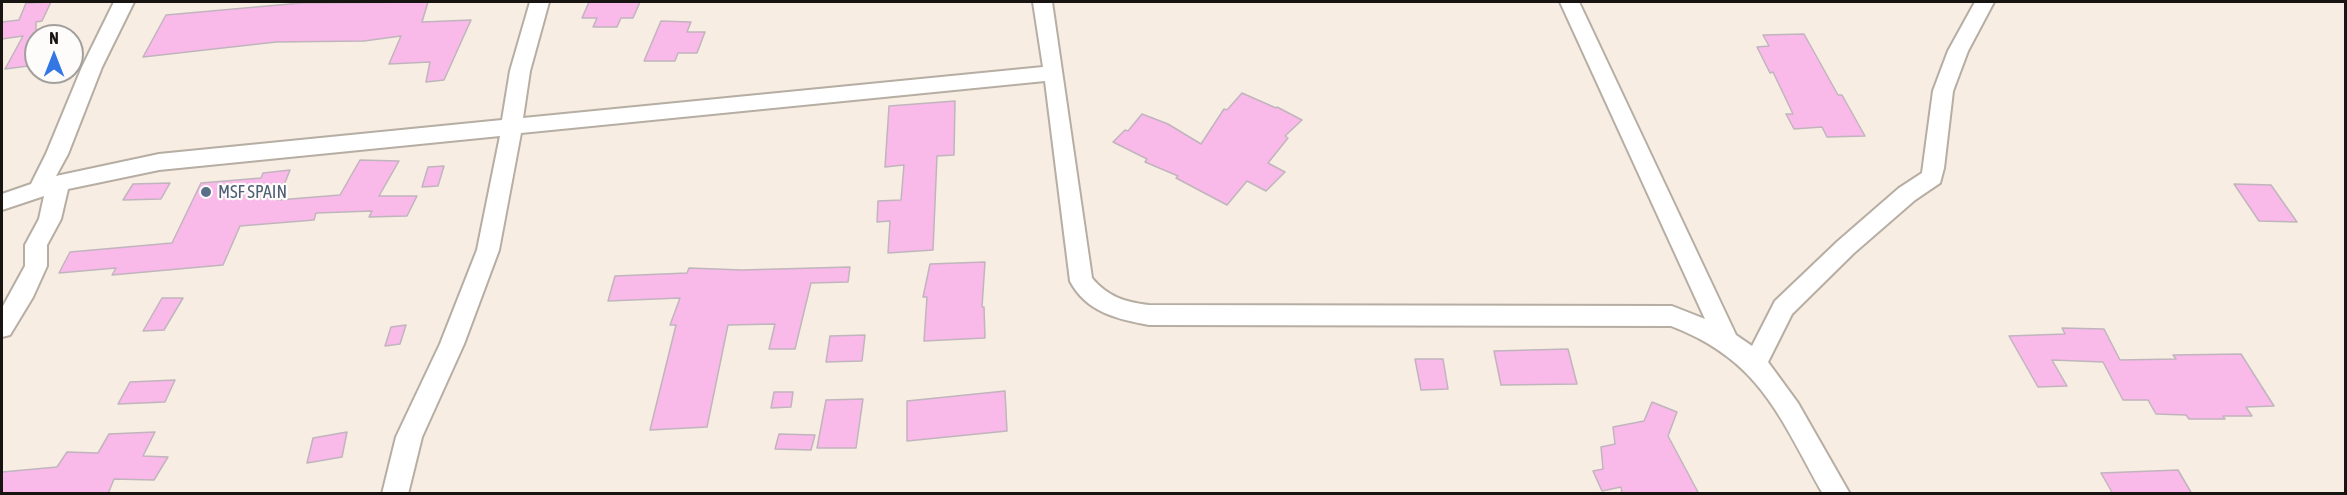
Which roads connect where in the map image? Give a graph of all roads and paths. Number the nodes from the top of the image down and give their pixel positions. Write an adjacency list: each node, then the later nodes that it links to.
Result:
1 (124, 2): 8 (street)
2 (539, 2): 7 (street)
3 (1043, 2): 6 (street)
4 (1570, 2): 11 (street)
5 (1984, 2): 12 (street)
6 (1054, 73): 7 (street); 11 (street)
7 (512, 126): 8 (street); 13 (street)
8 (49, 186): 9 (street); 10 (street)
9 (2, 202)
10 (2, 328)
11 (1728, 343): 12 (street)
12 (1755, 364): 14 (street)
13 (395, 494)
14 (1837, 494)

